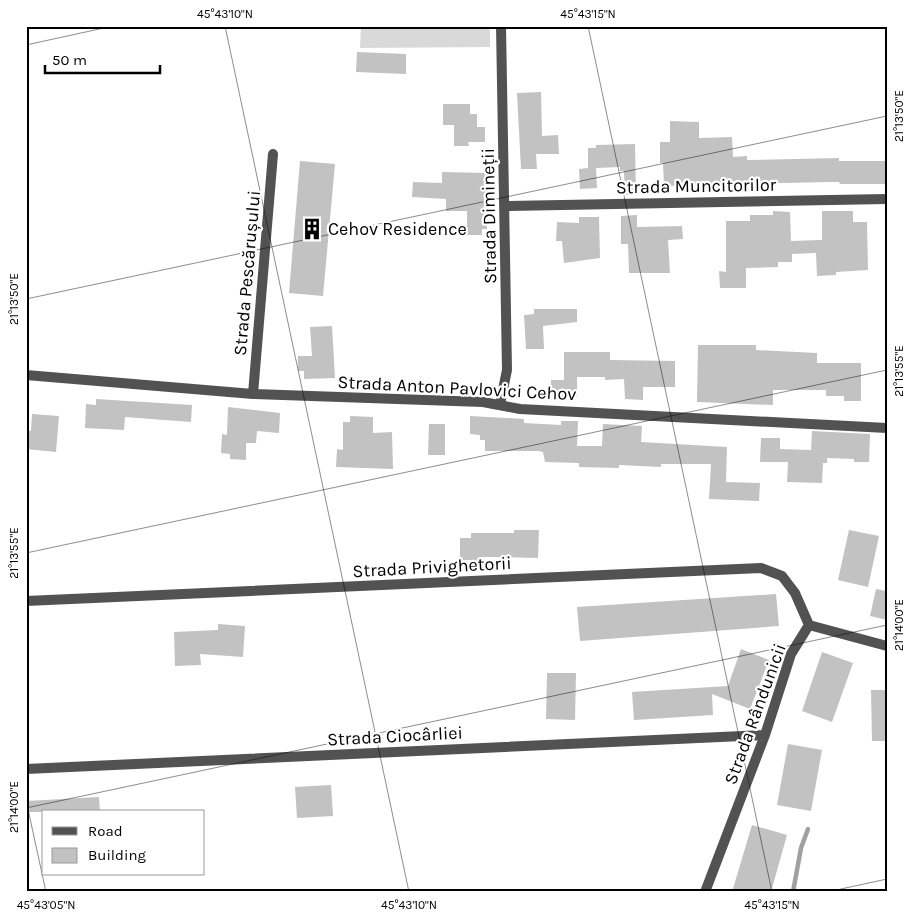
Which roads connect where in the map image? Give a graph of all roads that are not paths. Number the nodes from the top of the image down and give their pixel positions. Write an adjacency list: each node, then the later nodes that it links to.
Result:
1 (502, 26): 4 (street, Strada Dimineții)
2 (273, 154): 6 (street, Strada Pescărușului)
3 (887, 198): 4 (street, Strada Muncitorilor)
4 (505, 206): 7 (street, Strada Dimineții)
5 (26, 375): 6 (street, Strada Anton Pavlovici Cehov)
6 (253, 394): 7 (street, Strada Anton Pavlovici Cehov)
7 (500, 404): 8 (street, Strada Anton Pavlovici Cehov)
8 (887, 428)
9 (26, 601): 10 (street, Strada Privighetorii)
10 (809, 625): 11 (street); 12 (street, Strada Rândunicii)
11 (887, 646)
12 (765, 735): 13 (street, Strada Ciocârliei); 14 (street, Strada Rândunicii)
13 (26, 769)
14 (706, 892)

